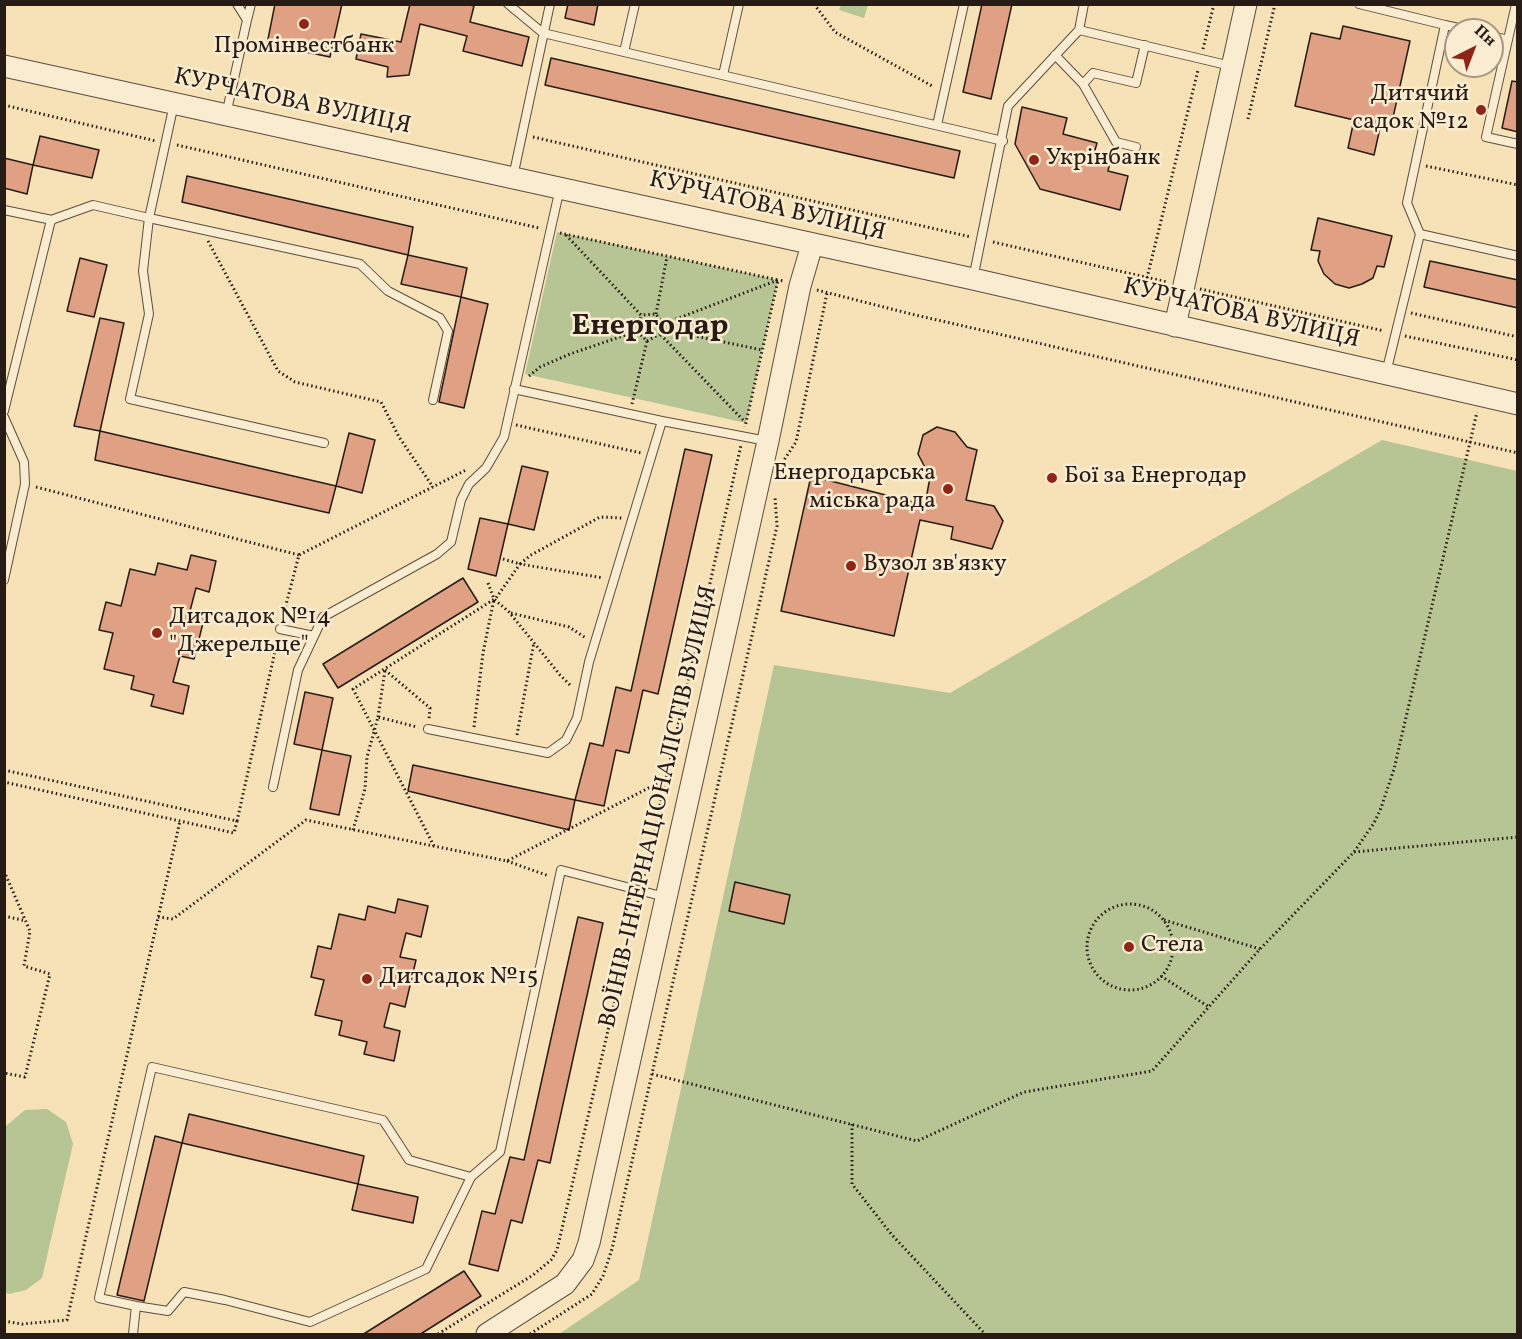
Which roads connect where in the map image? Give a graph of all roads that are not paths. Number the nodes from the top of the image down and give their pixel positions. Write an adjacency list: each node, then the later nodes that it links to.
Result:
1 (237, 4): 13 (lane)
2 (251, 4): 13 (lane)
3 (508, 4): 17 (lane)
4 (550, 4): 17 (lane)
5 (634, 4): 21 (lane)
6 (739, 4): 25 (lane)
7 (964, 4): 29 (lane)
8 (1084, 4): 15 (lane)
9 (1246, 4): 24 (street)
10 (1359, 4): 12 (lane)
11 (1516, 4): 19 (lane)
12 (1393, 9): 14 (lane)
13 (247, 20): 28 (lane)
14 (1444, 25)
15 (1078, 30): 20 (lane); 22 (lane)
16 (1444, 30): 38 (lane)
17 (543, 33): 21 (lane); 33 (lane)
18 (1504, 38): 19 (lane)
19 (1508, 39): 31 (lane)
20 (1144, 45): 24 (lane); 26 (lane)
21 (624, 52): 25 (lane)
22 (1055, 55): 26 (lane); 30 (lane)
23 (4, 66): 27 (street, КУРЧАТОВА ВУЛИЦЯ)
24 (1231, 66): 42 (street)
25 (723, 75): 29 (lane)
26 (1083, 84): 32 (lane)
27 (174, 104): 28 (street, КУРЧАТОВА ВУЛИЦЯ); 36 (lane)
28 (226, 115): 33 (street, КУРЧАТОВА ВУЛИЦЯ)
29 (937, 125): 30 (lane)
30 (1003, 141): 41 (lane)
31 (1518, 144)
32 (1136, 147)
33 (513, 177): 34 (street, КУРЧАТОВА ВУЛИЦЯ)
34 (560, 188): 39 (street, КУРЧАТОВА ВУЛИЦЯ); 45 (lane)
35 (4, 210): 37 (lane)
36 (149, 218): 37 (lane); 46 (lane); 52 (lane)
37 (52, 220): 44 (lane)
38 (1420, 234): 40 (lane); 43 (lane)
39 (812, 245): 41 (street, КУРЧАТОВА ВУЛИЦЯ); 51 (street, ВОЇНІВ-ІНТЕРНАЦІОНАЛІСТІВ ВУЛИЦЯ)
40 (1517, 254)
41 (973, 279): 42 (street, КУРЧАТОВА ВУЛИЦЯ)
42 (1175, 326): 43 (street, КУРЧАТОВА ВУЛИЦЯ)
43 (1385, 374): 47 (street, КУРЧАТОВА ВУЛИЦЯ)
44 (9, 377): 48 (lane)
45 (514, 389): 50 (lane); 55 (lane)
46 (434, 400)
47 (1518, 404)
48 (4, 411)
49 (4, 417): 53 (lane)
50 (662, 421): 51 (lane); 56 (lane)
51 (768, 441): 58 (street, ВОЇНІВ-ІНТЕРНАЦІОНАЛІСТІВ ВУЛИЦЯ)
52 (324, 443)
53 (4, 580)
54 (280, 628): 55 (lane)
55 (314, 636): 57 (lane)
56 (428, 729)
57 (273, 787)
58 (665, 897): 59 (lane); 62 (street, ВОЇНІВ-ІНТЕРНАЦІОНАЛІСТІВ ВУЛИЦЯ)
59 (471, 1177): 60 (lane); 60 (lane)
60 (136, 1306): 61 (lane)
61 (133, 1335)
62 (487, 1335)

